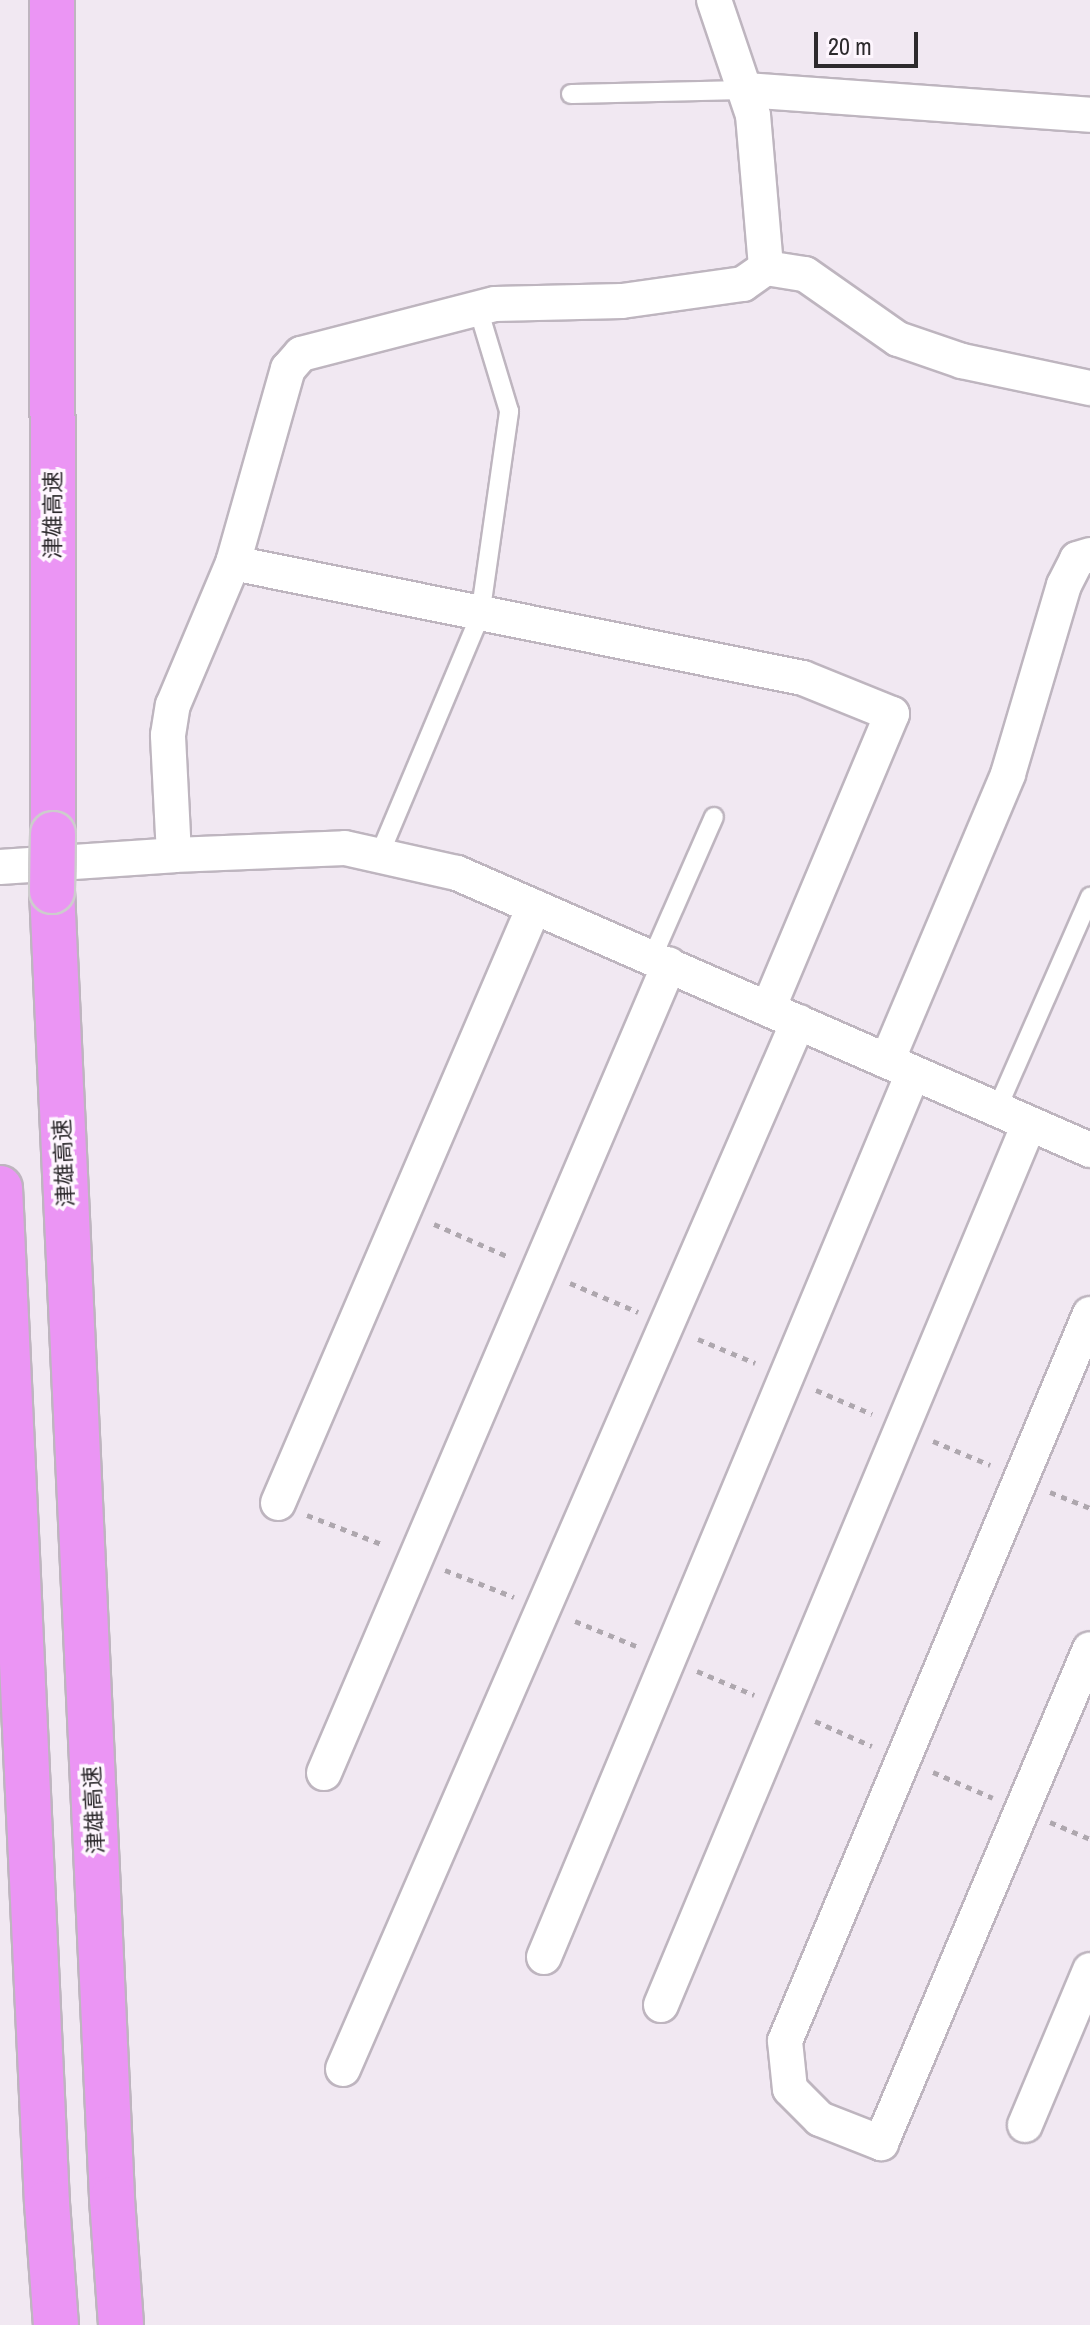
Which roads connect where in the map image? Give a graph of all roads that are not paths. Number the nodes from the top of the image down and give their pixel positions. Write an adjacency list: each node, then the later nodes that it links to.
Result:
1 (52, 0): 35 (highway, 津雄高速, bridge)
2 (714, 0): 3 (street)
3 (745, 90): 4 (lane); 5 (street); 6 (street)
4 (571, 94)
5 (1090, 115)
6 (766, 268): 7 (street); 8 (street)
7 (478, 308): 10 (street); 11 (lane)
8 (1090, 388)
9 (1090, 555): 20 (street)
10 (233, 563): 11 (street); 13 (street)
11 (480, 616): 14 (lane); 19 (street)
12 (714, 817): 18 (lane)
13 (174, 855): 14 (street); 15 (street)
14 (379, 856): 17 (street)
15 (0, 867)
16 (1090, 897): 21 (lane)
17 (534, 907): 18 (street); 26 (street)
18 (660, 962): 19 (street); 28 (street)
19 (783, 1016): 20 (street); 32 (street)
20 (900, 1067): 21 (street); 29 (street)
21 (997, 1109): 22 (street)
22 (1029, 1124): 23 (street); 31 (street)
23 (1090, 1150)
24 (0, 1188): 34 (highway)
25 (1090, 1314): 27 (street)
26 (278, 1503)
27 (1090, 1649)
28 (324, 1773)
29 (544, 1957)
30 (1090, 1970): 33 (street)
31 (661, 2005)
32 (343, 2069)
33 (1025, 2125)
34 (56, 2325)
35 (121, 2325)

